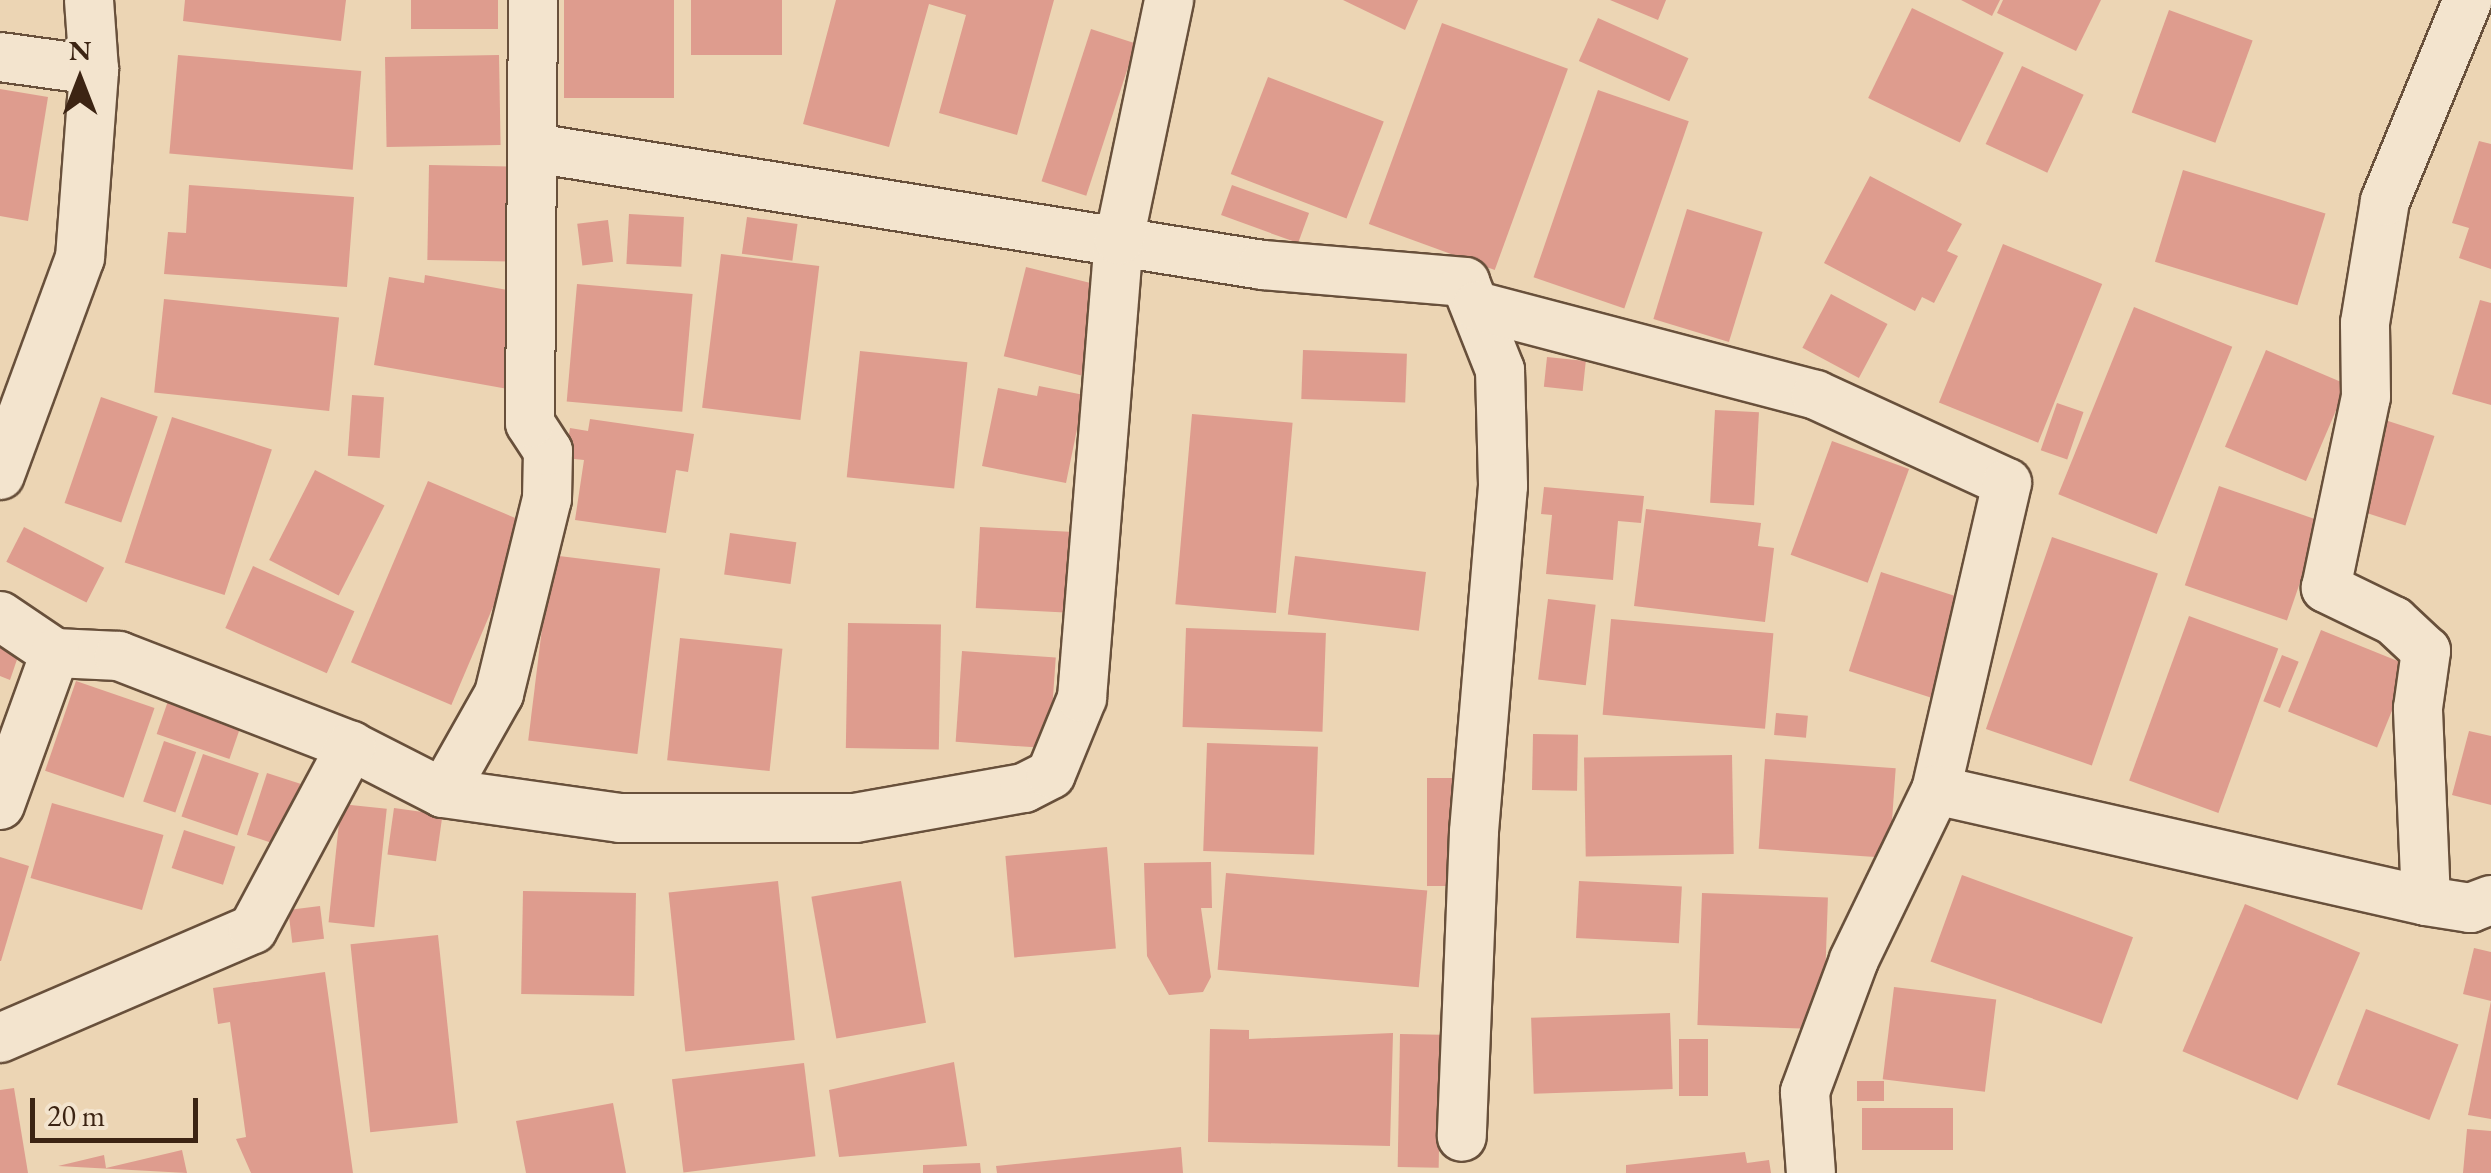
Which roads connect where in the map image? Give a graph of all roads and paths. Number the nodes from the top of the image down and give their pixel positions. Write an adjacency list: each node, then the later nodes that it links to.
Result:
1 (89, 0): 6 (street)
2 (532, 0): 7 (street)
3 (1168, 0): 8 (street)
4 (2468, 0): 18 (street)
5 (0, 57): 6 (street)
6 (94, 70): 10 (street)
7 (534, 148): 8 (street); 15 (street)
8 (1119, 240): 9 (street); 15 (street)
9 (1476, 306): 14 (street); 20 (street)
10 (0, 475)
11 (0, 616): 12 (street)
12 (55, 654): 13 (street); 16 (street)
13 (351, 746): 15 (street); 19 (street)
14 (1936, 790): 18 (street); 21 (street)
15 (443, 793)
16 (0, 806)
17 (2491, 900): 18 (street)
18 (2426, 902)
19 (0, 1038)
20 (1462, 1138)
21 (1811, 1173)

